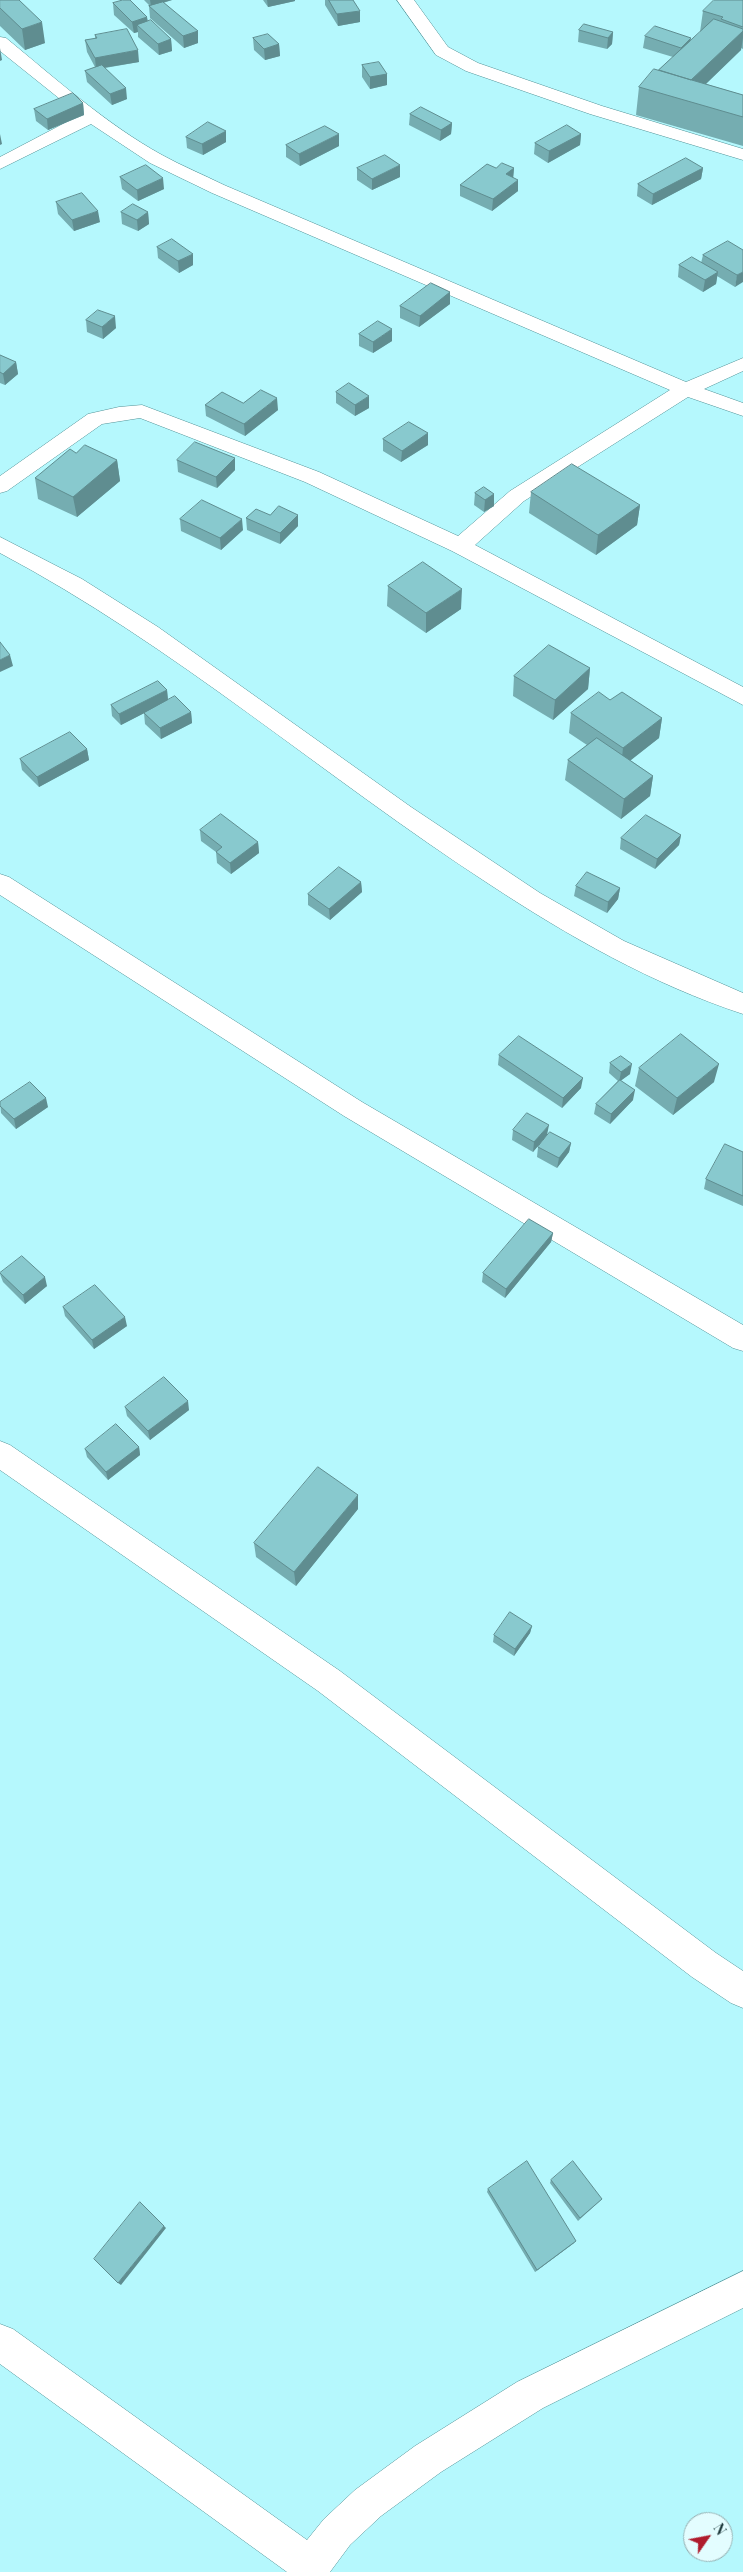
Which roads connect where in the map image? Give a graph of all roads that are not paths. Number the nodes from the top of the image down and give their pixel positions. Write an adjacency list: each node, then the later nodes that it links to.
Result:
1 (404, 0): 4 (street)
2 (0, 42): 3 (street)
3 (92, 116): 5 (street); 7 (street)
4 (743, 155)
5 (0, 164)
6 (743, 364): 7 (street)
7 (686, 389): 8 (street); 11 (street)
8 (743, 410)
9 (0, 486): 11 (street)
10 (0, 544): 14 (street)
11 (460, 546): 12 (street)
12 (743, 697)
13 (0, 883): 15 (street)
14 (743, 1004)
15 (743, 1339)
16 (0, 1454): 17 (street)
17 (743, 1991)
18 (743, 2289): 20 (street)
19 (0, 2342): 20 (street)
20 (308, 2568)

